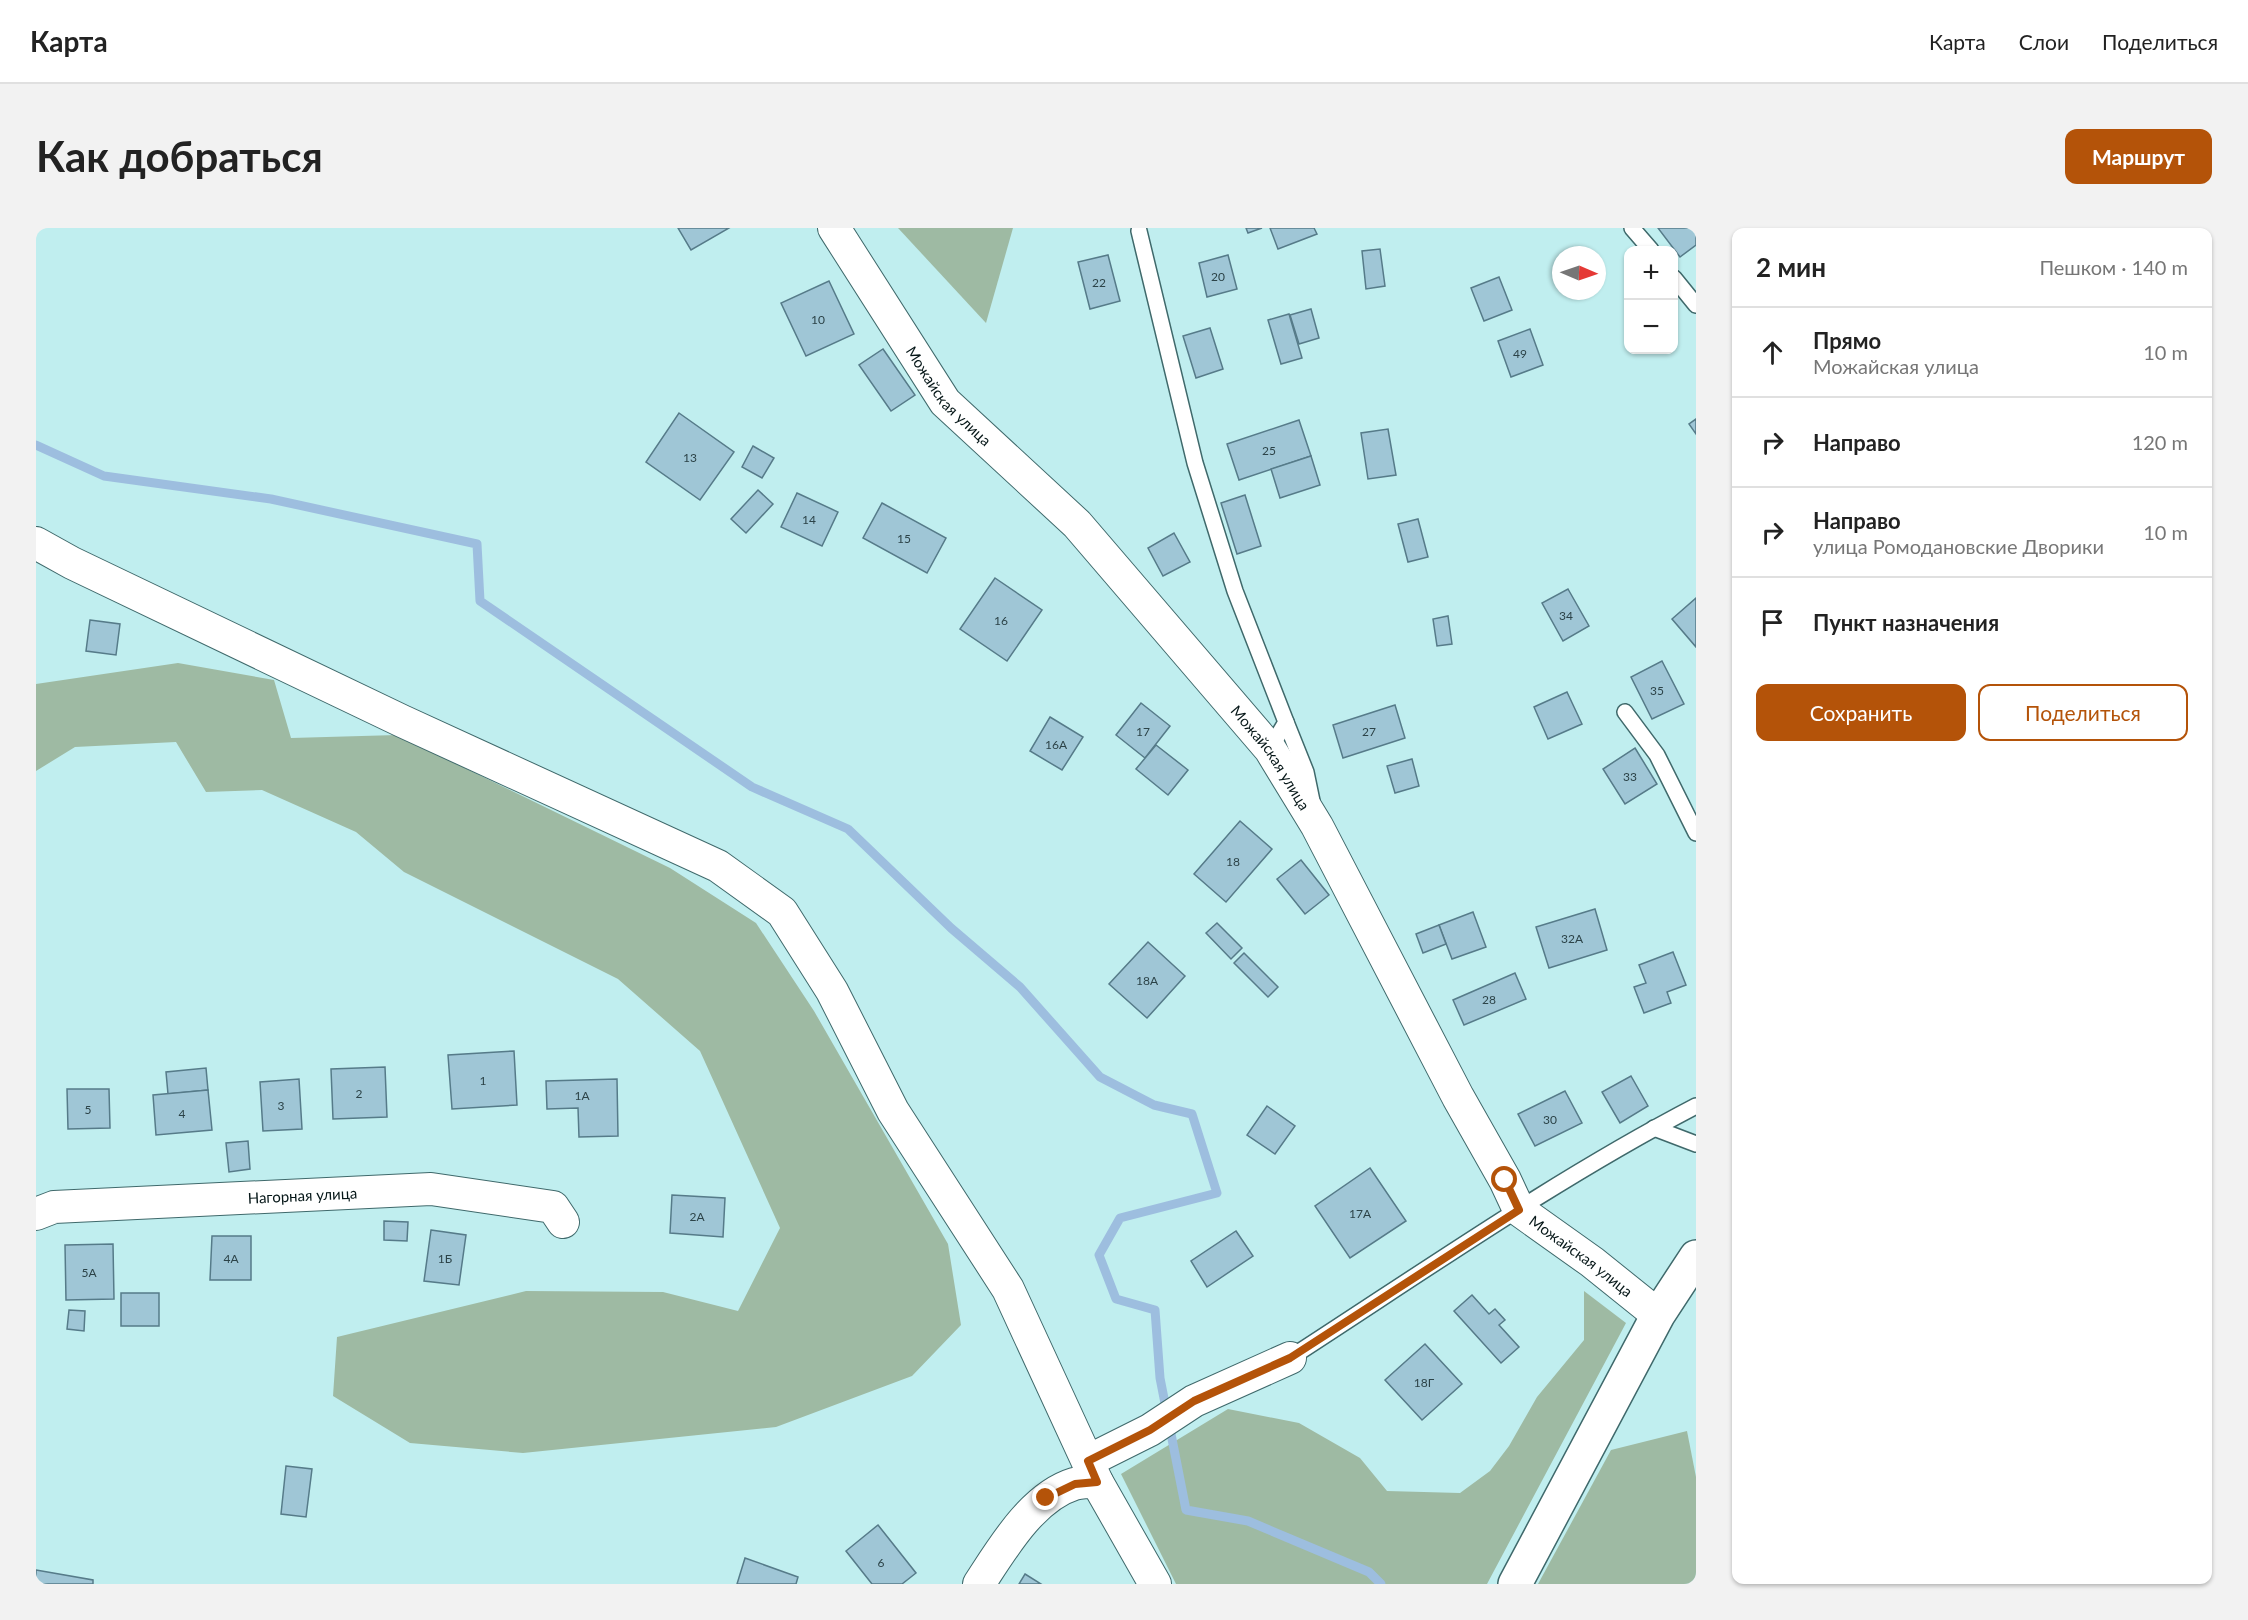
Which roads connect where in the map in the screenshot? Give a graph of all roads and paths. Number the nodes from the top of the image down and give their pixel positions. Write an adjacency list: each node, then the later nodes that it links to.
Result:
1 (834, 228): 10 (street, Можайская улица)
2 (1632, 228): 4 (lane)
3 (1138, 231): 9 (lane)
4 (1648, 246)
5 (1678, 283): 6 (lane)
6 (1696, 305)
7 (36, 543): 22 (street)
8 (1625, 712): 12 (lane)
9 (1286, 722): 10 (lane); 11 (lane)
10 (1270, 748): 11 (street, Можайская улица)
11 (1317, 826): 16 (street, Можайская улица)
12 (1696, 834)
13 (1696, 1106): 14 (lane)
14 (1654, 1128): 15 (lane); 16 (lane)
15 (1696, 1144)
16 (1519, 1210): 20 (street, Можайская улица); 21 (lane)
17 (36, 1214): 18 (street, Нагорная улица)
18 (563, 1222)
19 (1696, 1257): 20 (street)
20 (1658, 1315): 25 (street)
21 (1290, 1358): 22 (street)
22 (1093, 1471): 23 (street); 24 (street)
23 (979, 1584)
24 (1155, 1584)
25 (1515, 1584)

